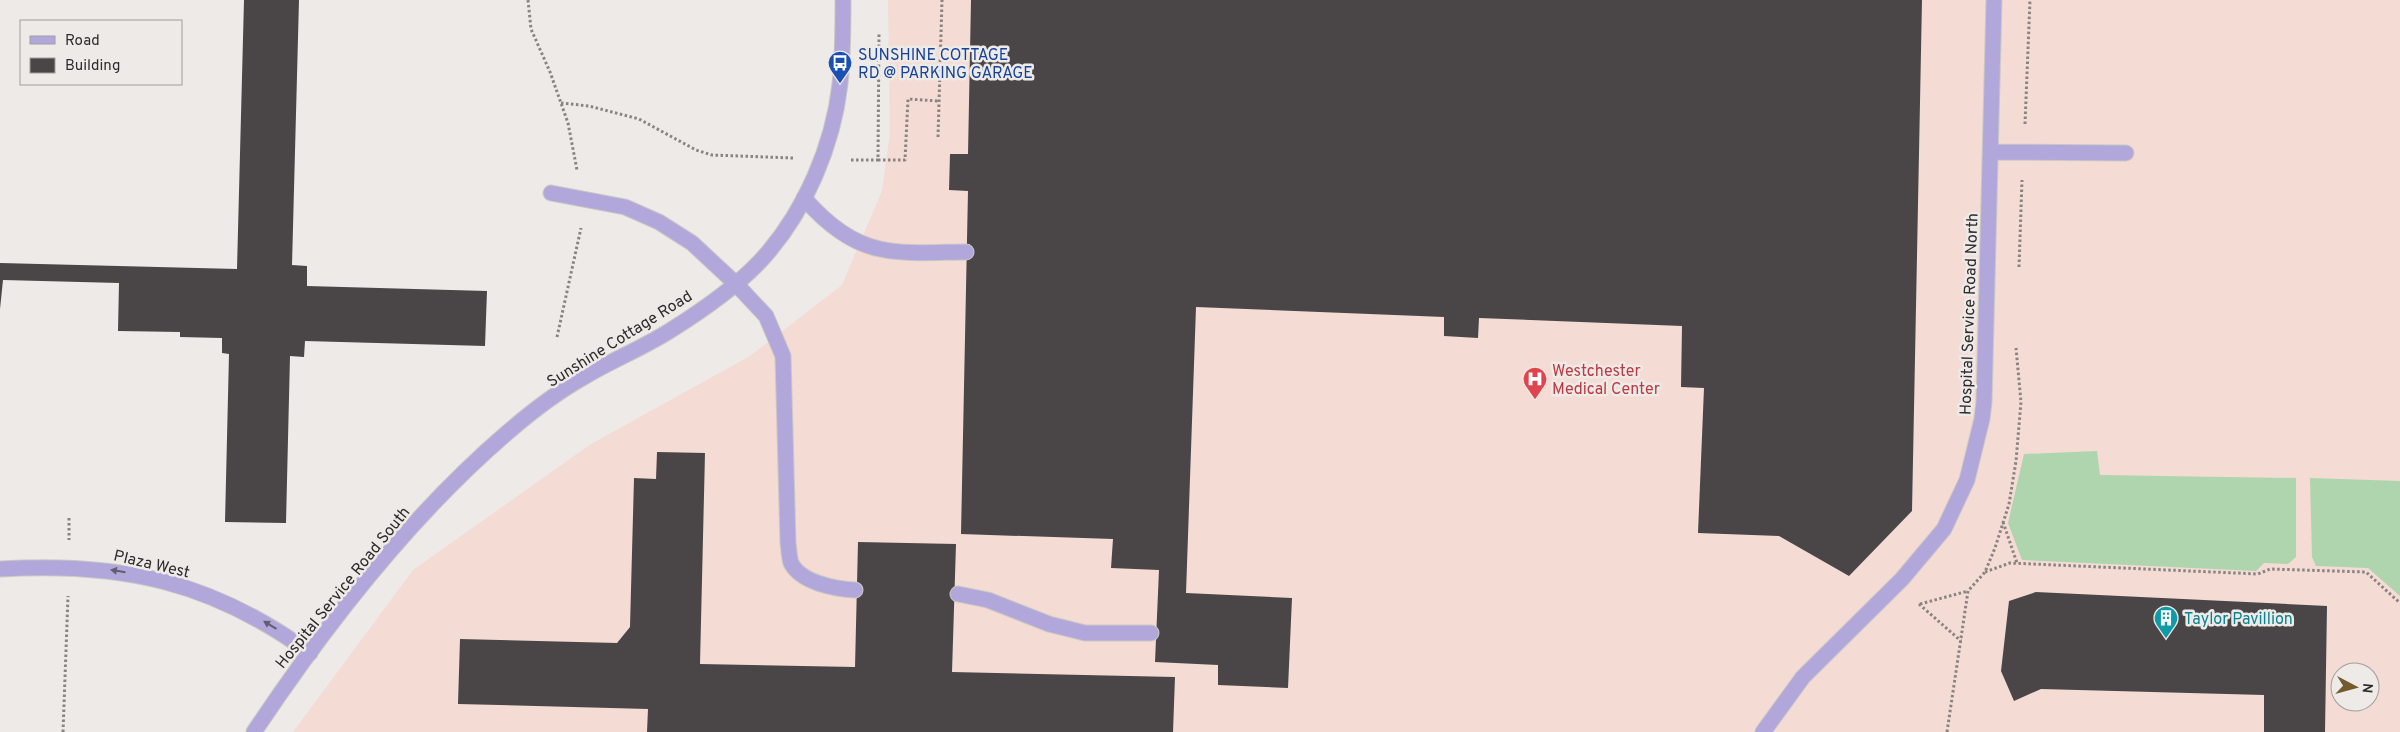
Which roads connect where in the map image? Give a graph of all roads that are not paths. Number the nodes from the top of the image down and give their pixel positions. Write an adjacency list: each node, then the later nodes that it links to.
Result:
1 (843, 0): 6 (street, Sunshine Cottage Road)
2 (1994, 0): 3 (street, Hospital Service Road North)
3 (1990, 152): 4 (street); 16 (street, Hospital Service Road North)
4 (2126, 153)
5 (551, 193): 8 (street)
6 (804, 198): 7 (street); 8 (street, Sunshine Cottage Road)
7 (966, 252)
8 (736, 284): 9 (street, Sunshine Cottage Road); 11 (street)
9 (510, 430): 14 (street, Hospital Service Road South)
10 (0, 568): 14 (street, Plaza West, one-way to 10)
11 (855, 590)
12 (958, 594): 13 (street)
13 (1151, 633)
14 (310, 653): 15 (street, Hospital Service Road South)
15 (254, 732)
16 (1763, 732)

